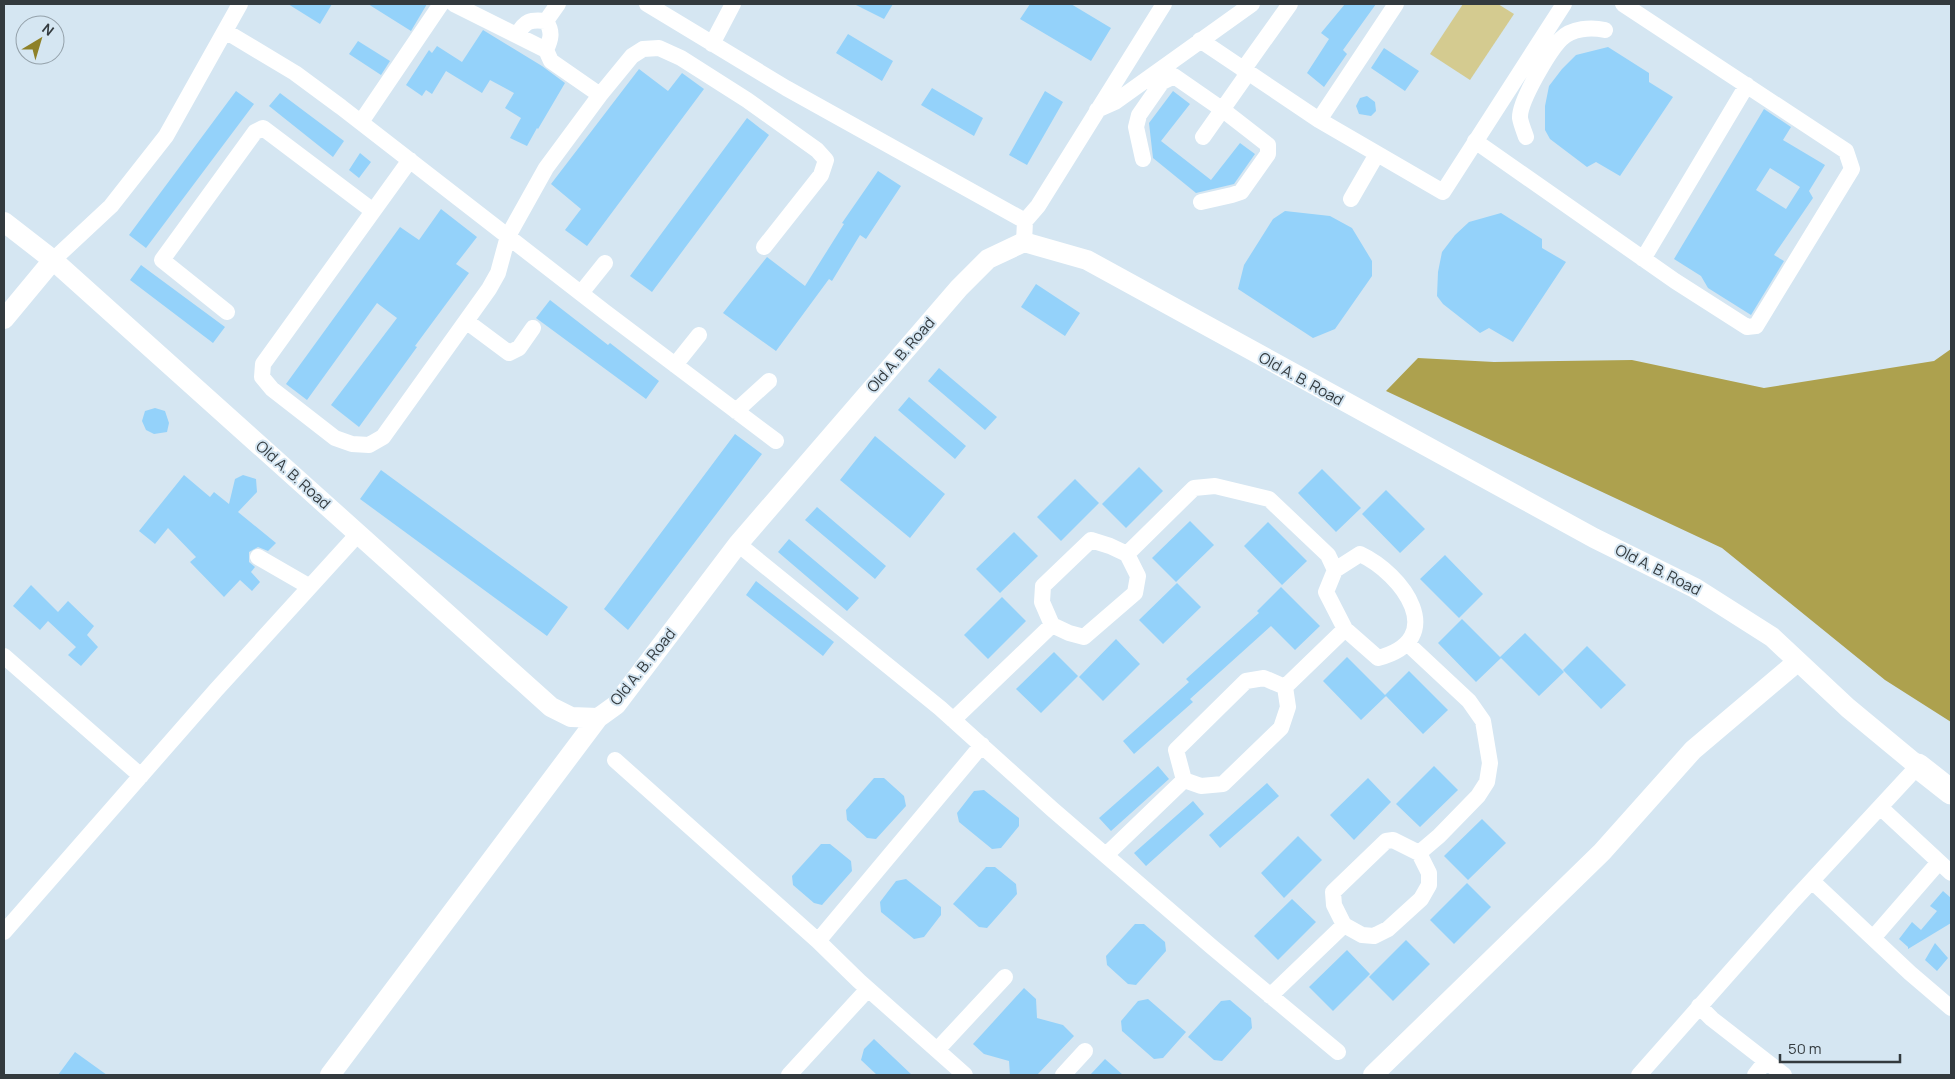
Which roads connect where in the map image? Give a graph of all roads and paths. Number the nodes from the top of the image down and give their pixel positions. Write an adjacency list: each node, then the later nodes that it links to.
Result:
1 (240, 4): 15 (street)
2 (441, 4): 27 (street)
3 (454, 4): 16 (street)
4 (558, 4): 13 (street)
5 (647, 4): 18 (street)
6 (733, 4): 18 (street)
7 (1164, 4): 24 (street)
8 (1252, 4): 17 (street)
9 (1290, 4): 21 (street)
10 (1396, 4): 26 (street)
11 (1564, 4): 20 (street)
12 (1623, 4): 22 (street)
13 (546, 21): 16 (street); 19 (street)
14 (1605, 30): 20 (street)
15 (224, 31): 27 (street); 44 (street)
16 (517, 35): 19 (street)
17 (1200, 40): 21 (street); 24 (street)
18 (712, 44): 37 (street)
19 (546, 50): 23 (street)
20 (1534, 65): 29 (street); 30 (street)
21 (1246, 72): 25 (street); 26 (street)
22 (1747, 85): 42 (street); 42 (street)
23 (600, 95): 39 (street); 41 (street)
24 (1097, 110): 37 (street)
25 (1223, 110): 28 (street); 32 (street); 35 (street)
26 (1319, 120): 31 (street)
27 (361, 122): 33 (street)
28 (1203, 137)
29 (1526, 137)
30 (1475, 142): 31 (street); 42 (street)
31 (1377, 154): 34 (street)
32 (1142, 159)
33 (410, 160): 36 (street); 39 (street)
34 (1351, 199)
35 (1201, 202)
36 (373, 211): 46 (street); 48 (street)
37 (1025, 221): 40 (street)
38 (4, 222): 44 (street, Old A. B. Road)
39 (508, 236): 45 (street); 48 (street)
40 (1024, 242): 56 (street, Old A. B. Road); 65 (street, Old A. B. Road)
41 (764, 247)
42 (1643, 258)
43 (605, 263): 45 (street)
44 (58, 264): 47 (street); 55 (street, Old A. B. Road)
45 (581, 293): 51 (street)
46 (227, 312)
47 (4, 319)
48 (466, 321): 49 (street)
49 (533, 328)
50 (699, 336): 51 (street)
51 (675, 365): 53 (street)
52 (769, 381): 53 (street)
53 (736, 411): 54 (street)
54 (776, 441)
55 (358, 534): 60 (street); 67 (street, Old A. B. Road)
56 (738, 544): 67 (street, Old A. B. Road); 68 (street)
57 (1127, 554): 59 (street); 61 (street); 61 (street)
58 (258, 557): 60 (street)
59 (1336, 570): 62 (street); 63 (street)
60 (310, 587): 72 (street)
61 (1052, 625): 68 (street)
62 (1345, 629): 63 (street); 66 (street)
63 (1408, 644): 76 (street)
64 (4, 656): 72 (street)
65 (1797, 662): 71 (street, Old A. B. Road); 98 (street)
66 (1285, 687): 73 (street); 73 (street)
67 (598, 718): 94 (street)
68 (954, 720): 69 (street)
69 (982, 746): 77 (street); 83 (street)
70 (615, 760): 83 (street)
71 (1918, 766): 74 (main road, Old A. B. Road); 75 (street)
72 (141, 776): 81 (street)
73 (1184, 780): 77 (street)
74 (1951, 792)
75 (1880, 807): 78 (street); 79 (street)
76 (1419, 853): 80 (street); 80 (street)
77 (1106, 855): 86 (street)
78 (1945, 868): 82 (street)
79 (1812, 881): 82 (street); 88 (street)
80 (1344, 925): 86 (street)
81 (4, 932)
82 (1873, 938): 87 (street)
83 (818, 942): 85 (street)
84 (1005, 977): 89 (street)
85 (868, 989): 89 (street); 95 (street)
86 (1270, 996): 91 (street)
87 (1951, 999)
88 (1699, 1006): 92 (street); 93 (street)
89 (937, 1050): 96 (street)
90 (1085, 1051): 97 (street)
91 (1338, 1052)
92 (1766, 1061): 99 (street); 100 (street)
93 (1644, 1073)
94 (330, 1075)
95 (789, 1075)
96 (965, 1075)
97 (1063, 1075)
98 (1372, 1075)
99 (1756, 1075)
100 (1784, 1075)

